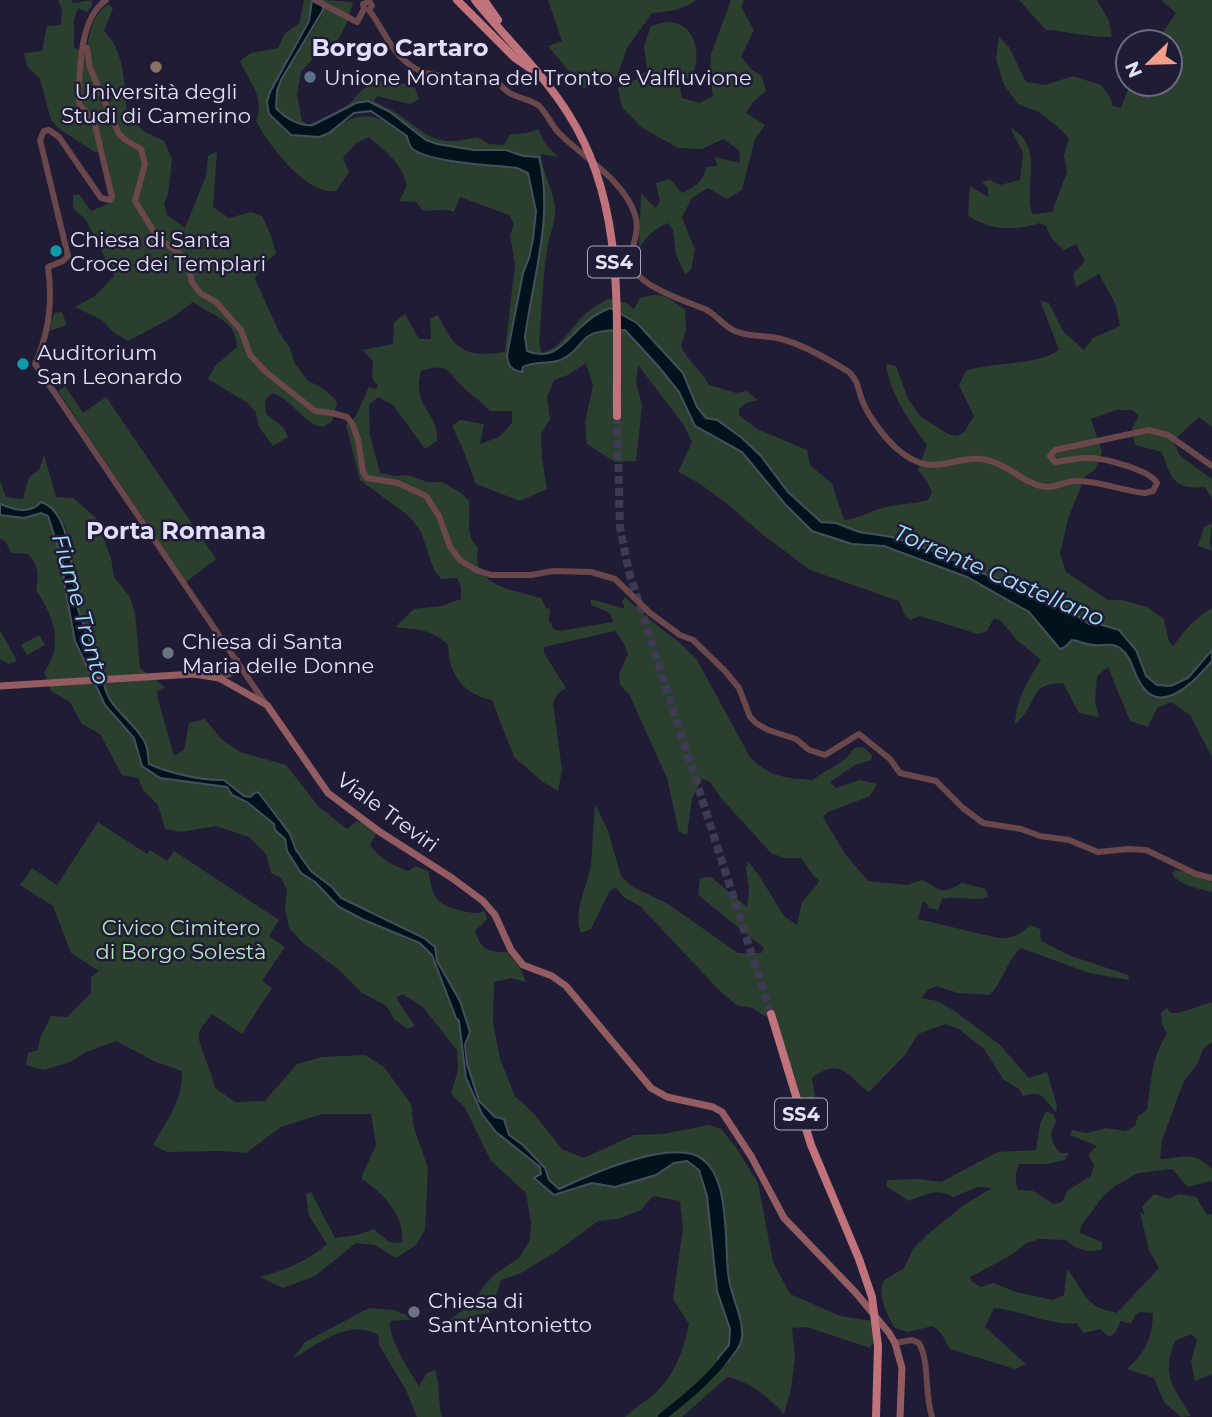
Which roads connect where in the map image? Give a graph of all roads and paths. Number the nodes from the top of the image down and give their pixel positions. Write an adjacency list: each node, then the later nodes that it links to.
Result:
1 (106, 0): 7 (street)
2 (315, 0): 6 (street)
3 (457, 0): 9 (highway)
4 (475, 0): 8 (highway, SS4)
5 (484, 0): 8 (highway)
6 (368, 5): 11 (street)
7 (83, 47): 12 (street, Viale Treviri); 16 (street)
8 (522, 54): 9 (highway, SS4)
9 (542, 77): 10 (highway, SS4)
10 (617, 416)
11 (1212, 466)
12 (237, 660): 13 (street); 15 (street, Viale Treviri)
13 (219, 678): 14 (main road); 15 (main road)
14 (0, 686)
15 (267, 705): 18 (main road, Viale Treviri)
16 (1212, 878)
17 (771, 1014): 19 (highway, SS4)
18 (895, 1343): 20 (main road); 21 (street)
19 (878, 1417)
20 (900, 1417)
21 (932, 1417)

